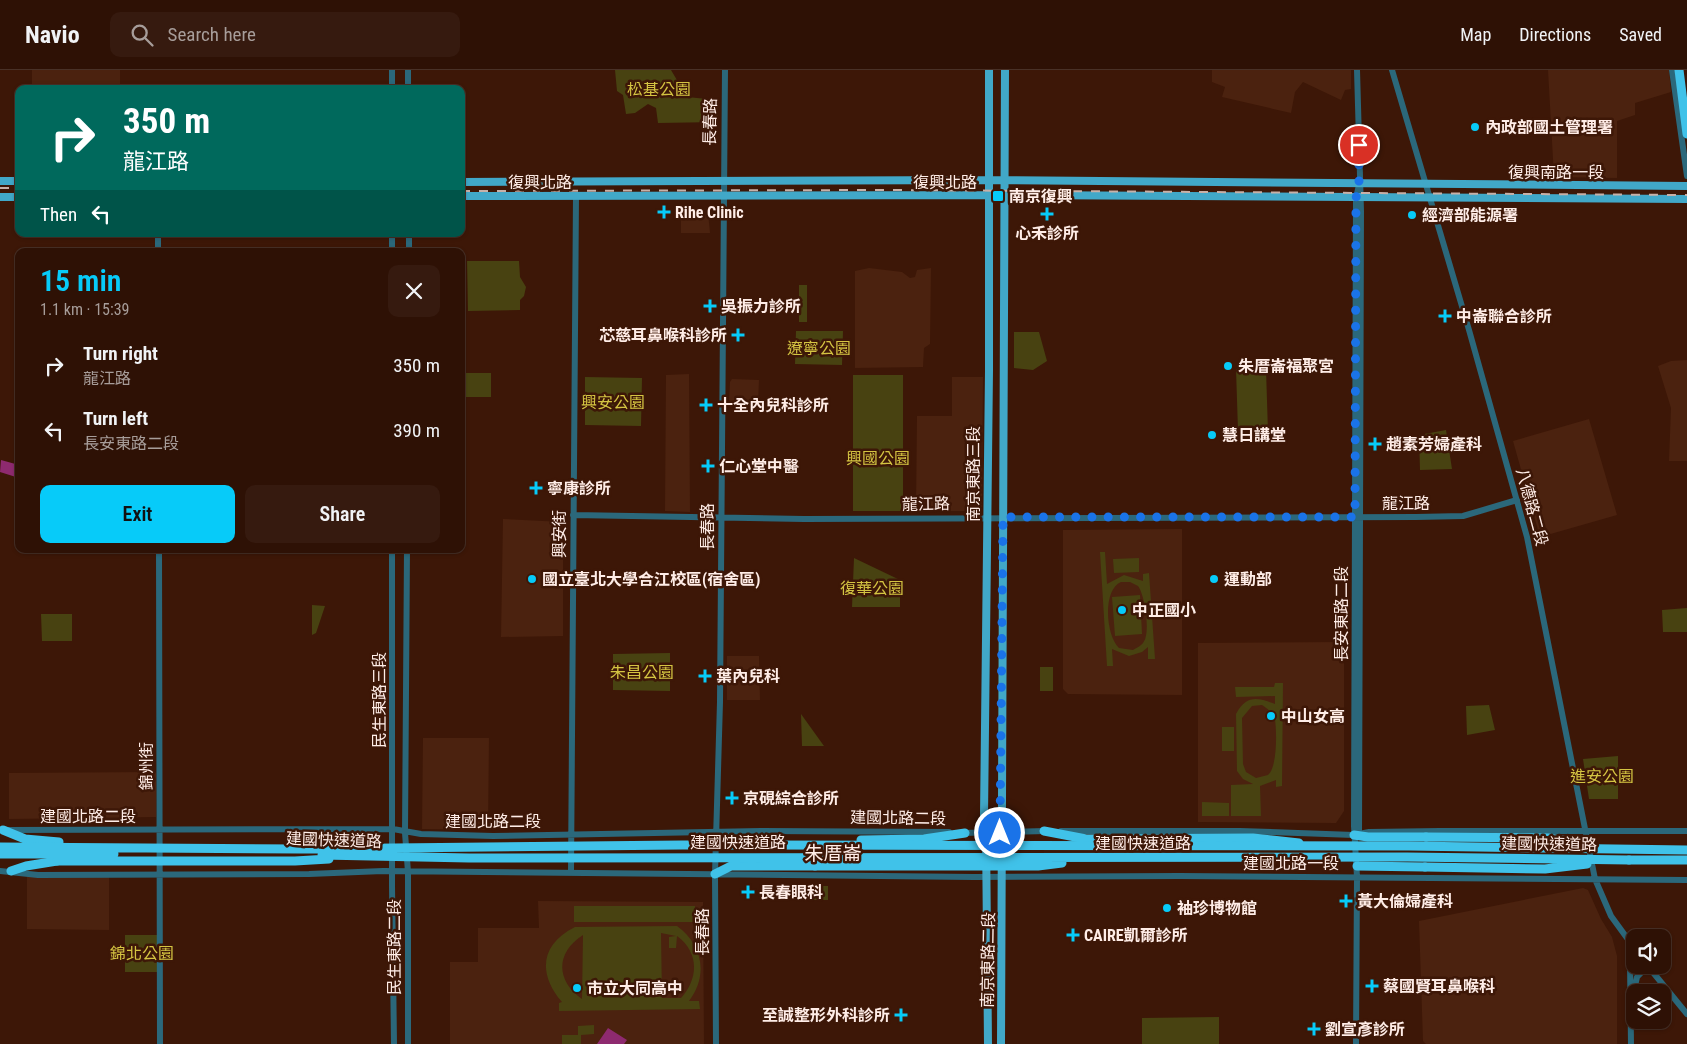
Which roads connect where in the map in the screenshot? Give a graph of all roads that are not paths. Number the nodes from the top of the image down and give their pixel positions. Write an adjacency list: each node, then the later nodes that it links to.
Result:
1 (392, 70): 10 (street)
2 (408, 70): 11 (street)
3 (724, 70): 18 (street, 長春路)
4 (989, 70): 14 (main road, 南京東路三段)
5 (1006, 70): 19 (main road, 南京東路三段)
6 (1357, 70): 20 (street, 長安東路二段)
7 (1392, 70): 21 (street, 八德路二段)
8 (1676, 72): 9 (street); 12 (highway, bridge); 13 (street)
9 (1687, 72)
10 (392, 85)
11 (408, 85)
12 (1687, 134)
13 (1687, 176)
14 (989, 180): 18 (main road, 復興北路); 19 (main road, 復興北路); 28 (main road, 南京東路三段)
15 (0, 181): 16 (main road)
16 (15, 181)
17 (465, 182): 18 (main road, 復興北路)
18 (723, 182): 23 (street, 長春路)
19 (1004, 182): 20 (main road, 復興北路); 24 (main road, 南京東路三段)
20 (1359, 185): 21 (main road, 復興北路); 30 (street, 長安東路二段)
21 (1425, 185): 22 (main road, 復興南路一段); 31 (street, 八德路二段)
22 (1687, 186)
23 (722, 195): 27 (main road, 復興北路); 28 (main road, 復興北路); 35 (street, 長春路)
24 (1004, 195): 28 (main road, 復興北路); 30 (main road, 復興北路); 37 (main road, 南京東路三段)
25 (15, 196): 29 (main road)
26 (465, 196): 27 (main road, 復興北路)
27 (576, 196): 34 (street, 興安街)
28 (989, 196): 36 (main road, 南京東路三段)
29 (0, 197)
30 (1358, 198): 31 (main road, 復興北路); 38 (street, 長安東路二段)
31 (1428, 198): 32 (main road, 復興南路一段); 33 (street, 八德路二段)
32 (1687, 200)
33 (1517, 500): 38 (street, 龍江路); 49 (street, 八德路二段)
34 (573, 515): 35 (street, 龍江路); 54 (street, 興安街)
35 (720, 516): 36 (street, 龍江路); 47 (street, 長春路)
36 (986, 517): 37 (street, 龍江路); 48 (main road, 南京東路三段)
37 (1003, 517): 38 (street, 龍江路); 52 (main road, 南京東路三段)
38 (1357, 517): 53 (street, 長安東路二段)
39 (159, 553): 44 (street, 錦州街)
40 (392, 553): 42 (street, 民生東路三段)
41 (407, 553): 50 (street, 民生東路三段)
42 (393, 829): 44 (street, 建國北路二段); 50 (street, 建國北路二段); 60 (street, 民生東路三段)
43 (2, 830): 44 (street, 建國北路二段); 62 (highway, bridge)
44 (159, 830): 73 (street, 錦州街)
45 (1044, 831): 52 (street, 建國北路一段); 53 (street, 建國北路一段); 56 (highway, bridge)
46 (1687, 831): 49 (street, 建國北路一段)
47 (718, 832): 51 (street, 建國北路二段); 54 (street, 建國北路二段); 74 (street, 長春路)
48 (986, 832): 51 (street, 建國北路二段); 52 (street, 建國北路一段); 75 (main road, 南京東路三段)
49 (1584, 832): 53 (street, 建國北路一段); 78 (street, 八德路二段)
50 (405, 833): 54 (street, 建國北路二段); 61 (street, 民生東路三段)
51 (965, 833): 55 (highway, bridge)
52 (1000, 833): 76 (main road, 南京東路三段)
53 (1357, 834): 58 (highway, bridge); 67 (street, 長安東路二段)
54 (572, 835): 72 (street, 興安街)
55 (682, 846): 56 (highway, 建國快速道路, bridge); 62 (highway, 建國快速道路, bridge)
56 (1339, 846): 58 (highway, 建國快速道路, bridge)
57 (0, 847): 62 (highway, 建國快速道路, bridge)
58 (1629, 849): 59 (highway, 建國快速道路, bridge)
59 (1687, 850)
60 (392, 851): 70 (street, 民生東路二段)
61 (406, 851): 71 (street, 民生東路二段)
62 (364, 853): 63 (highway, 建國快速道路, bridge); 64 (highway, 建國快速道路, bridge); 69 (highway, bridge)
63 (0, 854)
64 (1091, 858): 65 (highway, 建國快速道路, bridge); 74 (highway, bridge)
65 (1629, 860): 66 (highway, 建國快速道路); 67 (highway, bridge)
66 (1687, 860)
67 (1356, 866): 77 (street, 長安東路二段)
68 (0, 871): 69 (street)
69 (11, 871): 73 (street)
70 (392, 871): 71 (street); 73 (street); 85 (street, 民生東路二段)
71 (408, 872): 72 (street); 86 (street, 民生東路二段)
72 (571, 872): 74 (street)
73 (160, 874): 84 (street, 錦州街)
74 (715, 874): 75 (street); 87 (street, 長春路)
75 (986, 877): 76 (street, 建國北路一段); 88 (main road, 南京東路二段)
76 (1000, 877): 77 (street, 建國北路一段); 89 (main road, 南京東路二段)
77 (1357, 878): 78 (street, 建國北路一段); 90 (street, 長安東路二段)
78 (1596, 879): 79 (street, 建國北路一段); 80 (street, 八德路二段)
79 (1687, 880)
80 (1626, 937)
81 (1654, 974): 82 (street)
82 (1687, 1014)
83 (1632, 1029): 91 (street)
84 (160, 1044)
85 (394, 1044)
86 (408, 1044)
87 (716, 1044)
88 (988, 1044)
89 (1001, 1044)
90 (1356, 1044)
91 (1632, 1044)

